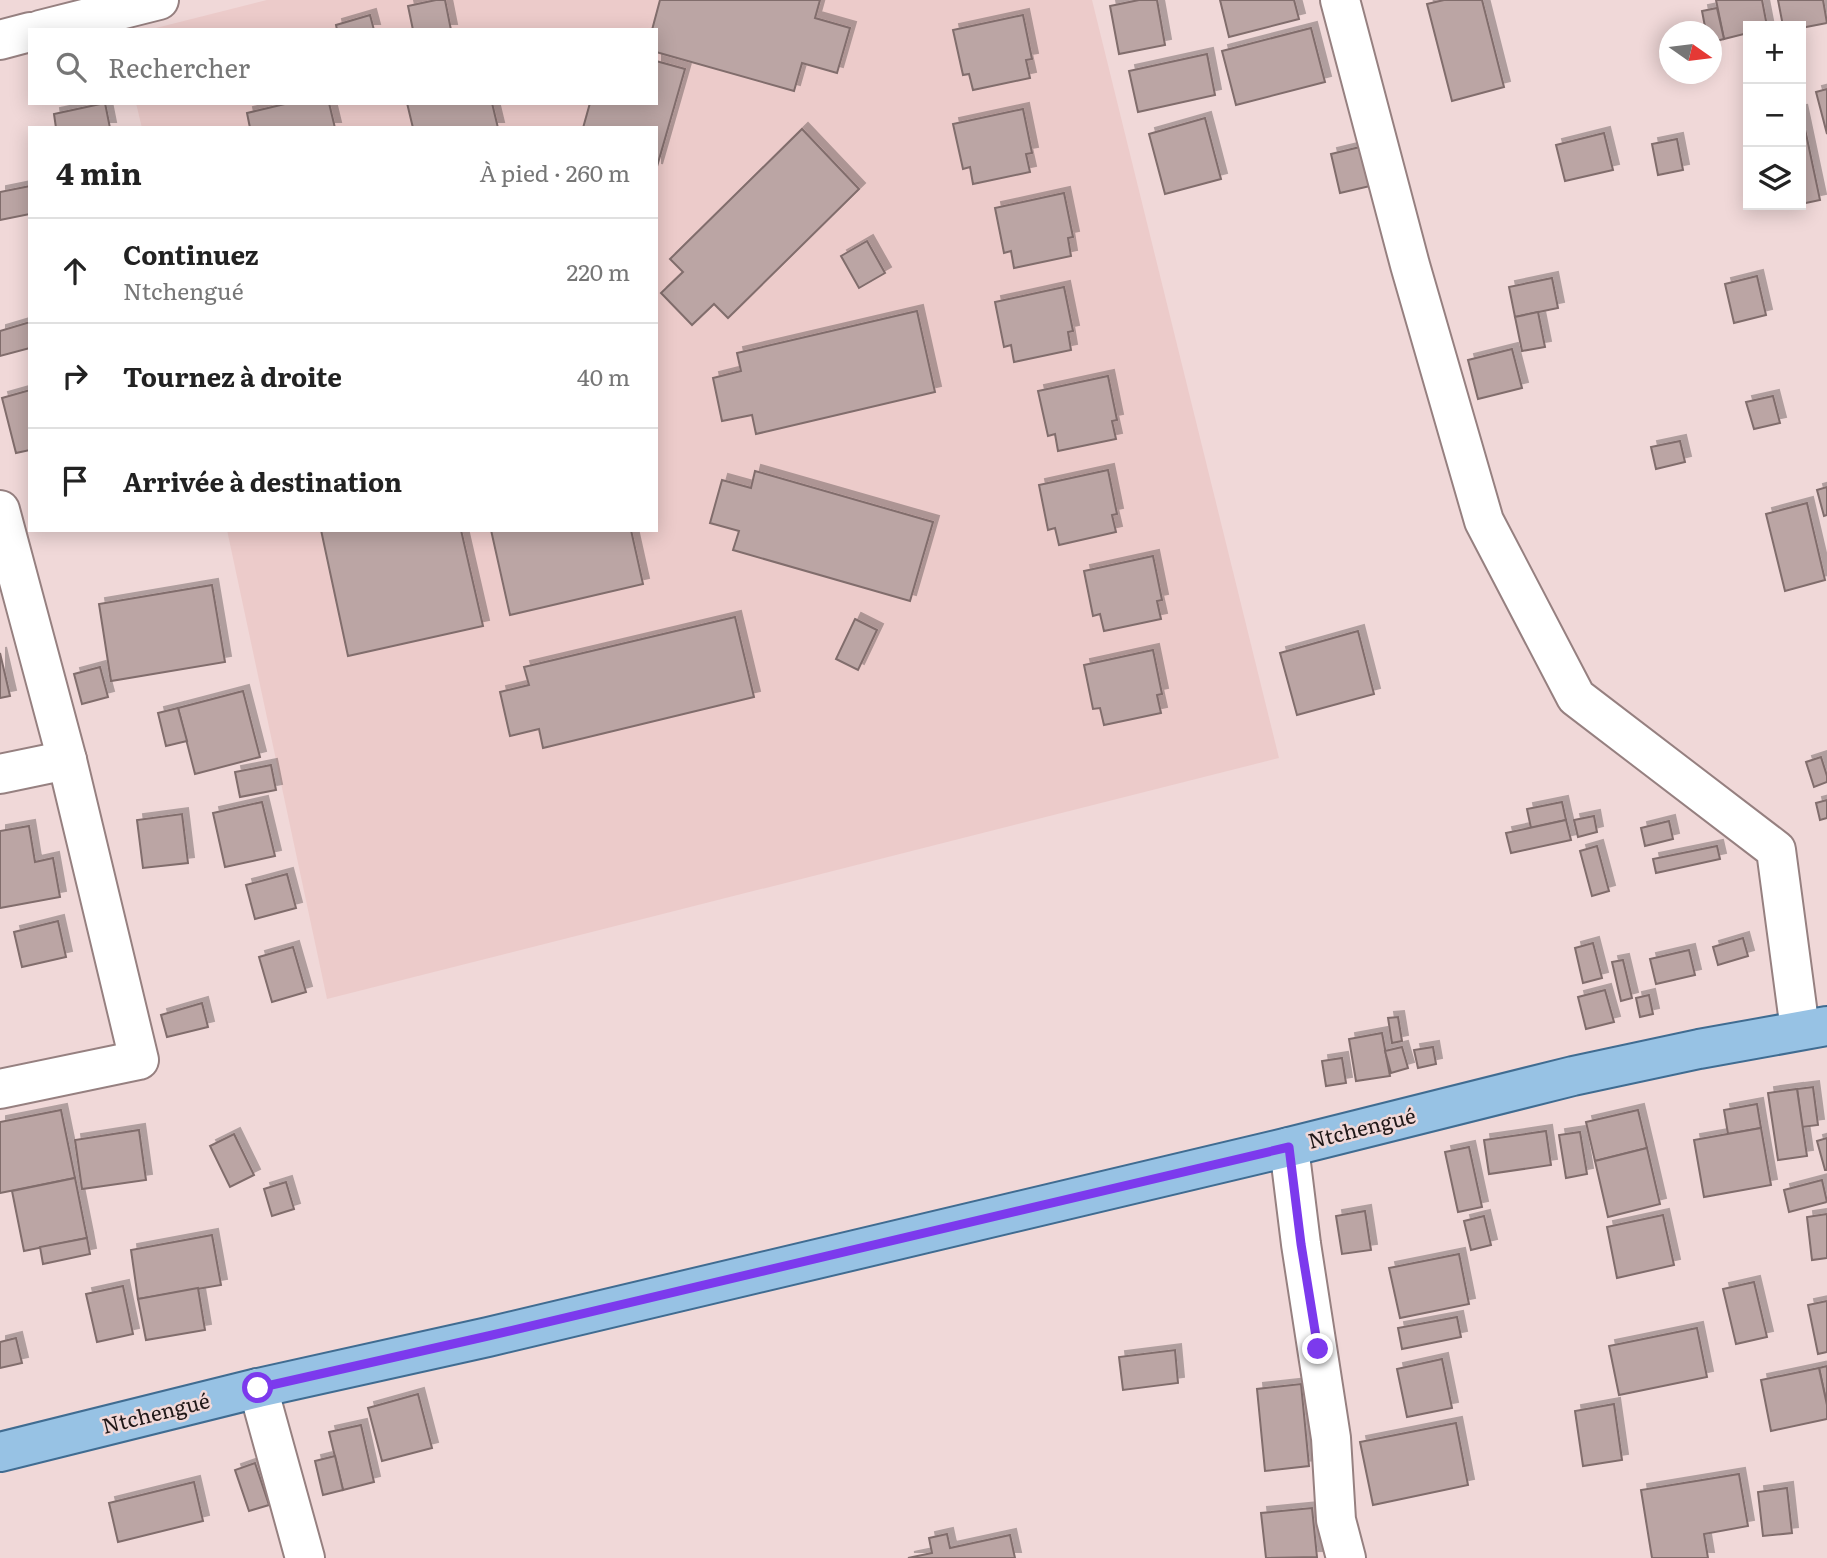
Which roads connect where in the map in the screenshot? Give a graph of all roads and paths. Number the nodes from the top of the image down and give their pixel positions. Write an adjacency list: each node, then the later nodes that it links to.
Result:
1 (159, 0): 3 (street)
2 (1340, 0): 9 (street)
3 (48, 28)
4 (28, 33): 5 (street)
5 (0, 40)
6 (0, 510): 7 (street)
7 (67, 760): 8 (street); 10 (street)
8 (0, 775)
9 (1814, 1028): 11 (main road, Ntchengué)
10 (0, 1089)
11 (1289, 1147): 12 (main road, Ntchengué); 15 (street)
12 (258, 1388): 13 (main road, Ntchengué); 14 (street)
13 (0, 1452)
14 (304, 1558)
15 (1346, 1558)

